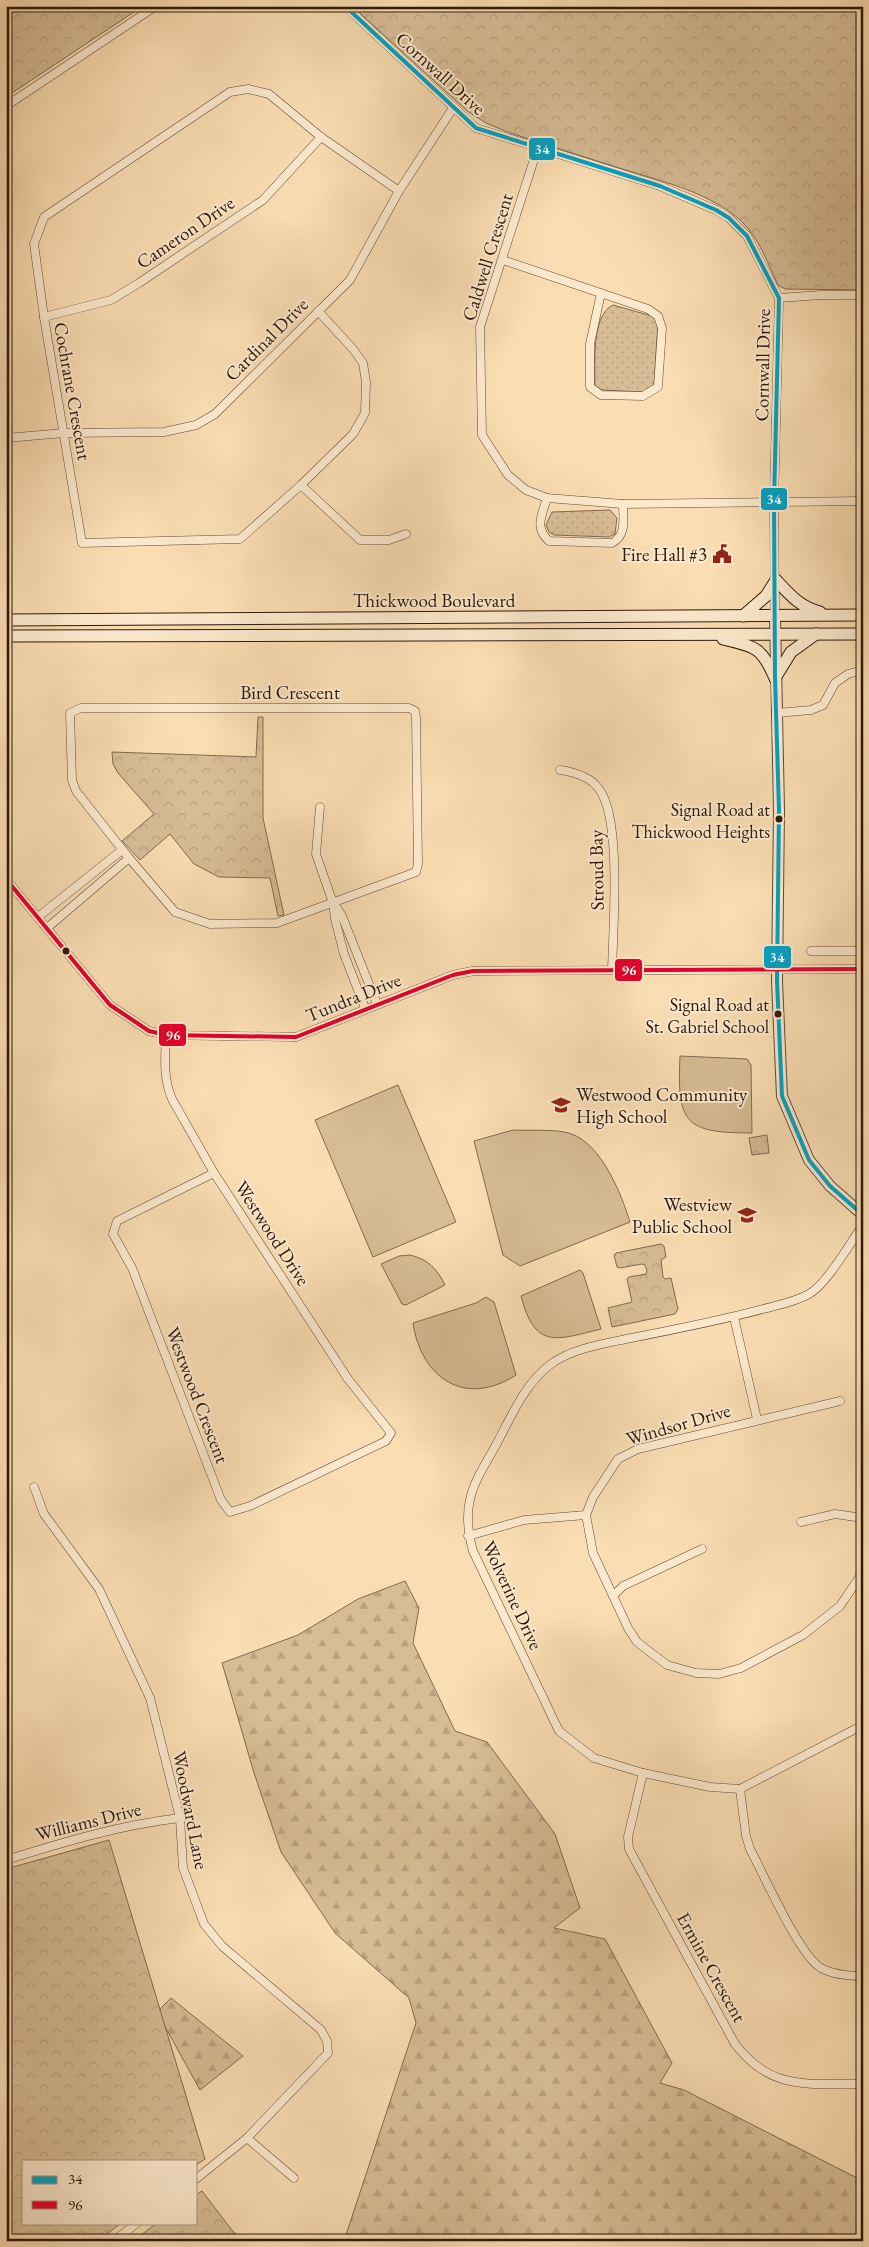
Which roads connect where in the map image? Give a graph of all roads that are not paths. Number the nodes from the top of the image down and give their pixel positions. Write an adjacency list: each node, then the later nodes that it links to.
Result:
1 (156, 6): 3 (street)
2 (345, 6): 4 (street, Cornwall Drive)
3 (6, 106)
4 (453, 108): 6 (street, Cornwall Drive); 7 (street, Cardinal Drive)
5 (321, 137): 7 (street, Cochrane Crescent); 13 (street, Cameron Drive); 13 (street, Cochrane Crescent)
6 (538, 147): 8 (street, Caldwell Crescent); 11 (street, Cornwall Drive)
7 (399, 191): 12 (street, Cardinal Drive)
8 (503, 260): 9 (street); 17 (street, Caldwell Crescent)
9 (601, 293): 9 (street)
10 (863, 295): 11 (street)
11 (779, 298): 19 (street, Cornwall Drive)
12 (318, 311): 14 (street, Cardinal Drive); 16 (street, Cochrane Crescent)
13 (44, 316): 14 (street, Cochrane Crescent)
14 (64, 433): 15 (street, Cardinal Drive); 16 (street, Cochrane Crescent)
15 (6, 438)
16 (301, 485): 21 (street)
17 (546, 498): 20 (street, Caldwell Crescent); 20 (street)
18 (863, 501): 19 (street, Caldwell Crescent)
19 (774, 502): 20 (street, Caldwell Crescent); 22 (street, Cornwall Drive)
20 (623, 504)
21 (406, 534)
22 (776, 580): 23 (main road); 25 (main road); 26 (street, Cornwall Drive)
23 (835, 615): 24 (main road, Thickwood Boulevard); 26 (main road, Thickwood Boulevard)
24 (863, 615)
25 (743, 616): 26 (main road, Thickwood Boulevard); 27 (main road, Thickwood Boulevard)
26 (775, 616): 28 (street)
27 (6, 620)
28 (776, 634): 29 (main road, Thickwood Boulevard); 31 (main road, Thickwood Boulevard); 34 (street)
29 (816, 634): 30 (main road, Thickwood Boulevard); 34 (main road)
30 (863, 634)
31 (708, 635): 32 (main road, Thickwood Boulevard); 34 (main road)
32 (6, 636)
33 (863, 670): 35 (street)
34 (775, 678): 35 (street)
35 (777, 713): 50 (street)
36 (560, 770): 52 (street, Stroud Bay)
37 (320, 807): 43 (street)
38 (122, 850): 39 (street, Bird Crescent); 41 (street); 43 (street, Bird Crescent)
39 (129, 858): 42 (street); 43 (street, Bird Crescent)
40 (6, 879): 44 (street, Tundra Drive)
41 (80, 882): 42 (street); 44 (street)
42 (89, 893): 45 (street)
43 (334, 903): 46 (street); 49 (street)
44 (38, 917): 45 (street, Tundra Drive)
45 (47, 928): 55 (street, Tundra Drive)
46 (356, 950): 49 (street); 53 (street)
47 (811, 951): 48 (street)
48 (863, 951)
49 (344, 954): 54 (street)
50 (777, 969): 51 (street, Tundra Drive); 52 (street, Tundra Drive); 57 (street)
51 (863, 969)
52 (612, 970): 53 (street, Tundra Drive)
53 (377, 1004): 54 (street, Tundra Drive)
54 (365, 1008): 55 (street, Tundra Drive)
55 (166, 1035): 56 (street, Westwood Drive)
56 (214, 1173): 62 (street, Westwood Drive); 62 (street, Westwood Crescent)
57 (863, 1214)
58 (863, 1225): 59 (street, Wolverine Drive)
59 (734, 1317): 61 (street, Windsor Drive); 67 (street, Wolverine Drive)
60 (840, 1401): 61 (street)
61 (757, 1419): 64 (street, Windsor Drive)
62 (391, 1433)
63 (34, 1487): 74 (street, Woodward Lane)
64 (586, 1515): 67 (street); 70 (street)
65 (863, 1518): 66 (street)
66 (801, 1522)
67 (468, 1536): 72 (street, Wolverine Drive)
68 (702, 1549): 70 (street)
69 (863, 1572): 70 (street)
70 (614, 1595)
71 (863, 1725): 73 (street)
72 (643, 1773): 73 (street, Wolverine Drive); 77 (street, Ermine Crescent)
73 (740, 1789): 76 (street)
74 (180, 1818): 75 (street, Williams Drive); 78 (street, Woodward Lane)
75 (6, 1860)
76 (863, 1976)
77 (863, 2084)
78 (247, 2138): 79 (street, Woodward Lane); 80 (street)
79 (198, 2176)
80 (294, 2178)
81 (136, 2224): 82 (street)
82 (114, 2241)

